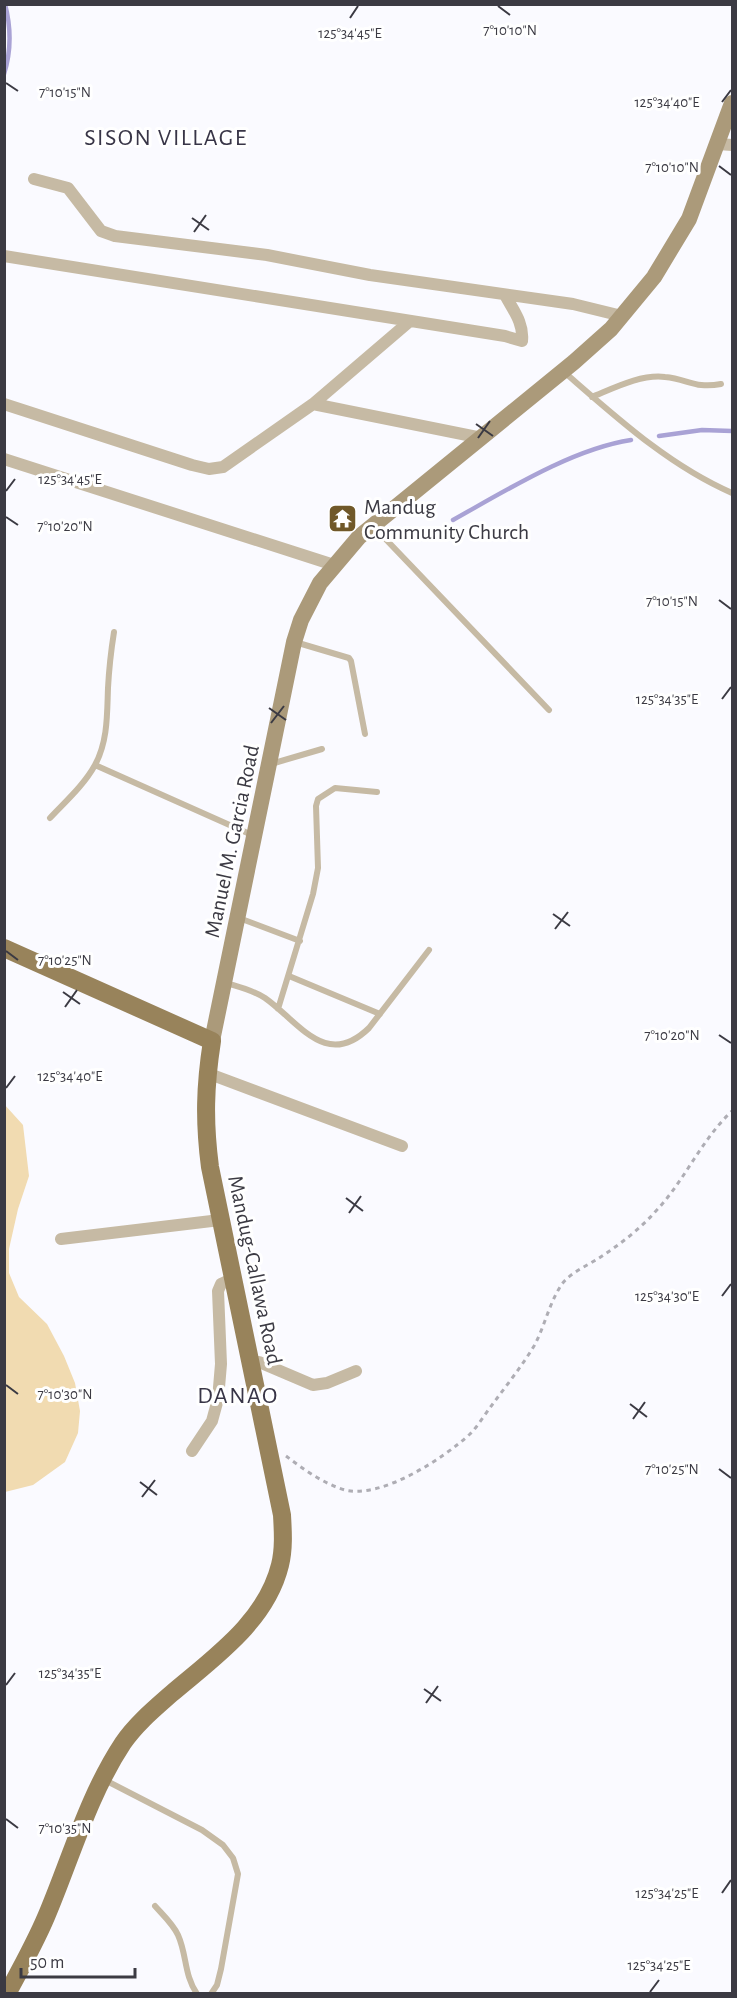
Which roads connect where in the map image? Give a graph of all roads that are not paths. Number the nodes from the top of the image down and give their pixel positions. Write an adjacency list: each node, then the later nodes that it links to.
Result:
1 (732, 103): 2 (main road, Manuel M. Garcia Road)
2 (725, 144): 6 (main road, Manuel M. Garcia Road)
3 (34, 179): 5 (street)
4 (4, 256): 7 (street)
5 (505, 294): 6 (street); 7 (street)
6 (622, 316): 8 (main road, Manuel M. Garcia Road)
7 (410, 321): 11 (street)
8 (563, 371): 10 (lane); 13 (main road, Manuel M. Garcia Road)
9 (721, 384): 10 (lane)
10 (592, 397): 15 (lane)
11 (312, 404): 12 (street); 13 (street)
12 (4, 405)
13 (482, 438): 16 (main road, Manuel M. Garcia Road)
14 (4, 459): 17 (street)
15 (732, 493)
16 (372, 525): 17 (main road, Manuel M. Garcia Road); 20 (lane)
17 (334, 565): 19 (main road, Manuel M. Garcia Road)
18 (114, 632): 23 (lane)
19 (294, 642): 21 (lane); 24 (main road, Manuel M. Garcia Road)
20 (549, 710)
21 (365, 734)
22 (322, 749): 24 (lane)
23 (95, 765): 26 (lane); 27 (lane)
24 (270, 765): 27 (main road, Manuel M. Garcia Road)
25 (377, 792): 29 (lane)
26 (50, 818)
27 (255, 836): 28 (main road, Manuel M. Garcia Road)
28 (239, 918): 29 (lane); 33 (main road, Manuel M. Garcia Road)
29 (300, 941): 32 (lane)
30 (4, 948): 36 (main road)
31 (429, 950): 35 (lane)
32 (288, 976): 34 (lane); 35 (lane)
33 (225, 982): 34 (lane); 36 (main road, Manuel M. Garcia Road)
34 (278, 1009): 35 (lane)
35 (380, 1014)
36 (212, 1041): 37 (main road, Mandug-Callawa Road)
37 (207, 1073): 38 (street); 39 (main road, Mandug-Callawa Road)
38 (402, 1146)
39 (220, 1220): 40 (street); 41 (main road, Mandug-Callawa Road)
40 (61, 1239)
41 (232, 1279): 42 (main road, Mandug-Callawa Road); 44 (street)
42 (250, 1362): 43 (street); 45 (main road, Mandug-Callawa Road)
43 (356, 1371)
44 (192, 1451)
45 (103, 1779): 47 (main road, Mandug-Callawa Road); 49 (lane)
46 (155, 1906): 48 (lane)
47 (7, 1994)
48 (197, 1994)
49 (211, 1994)

